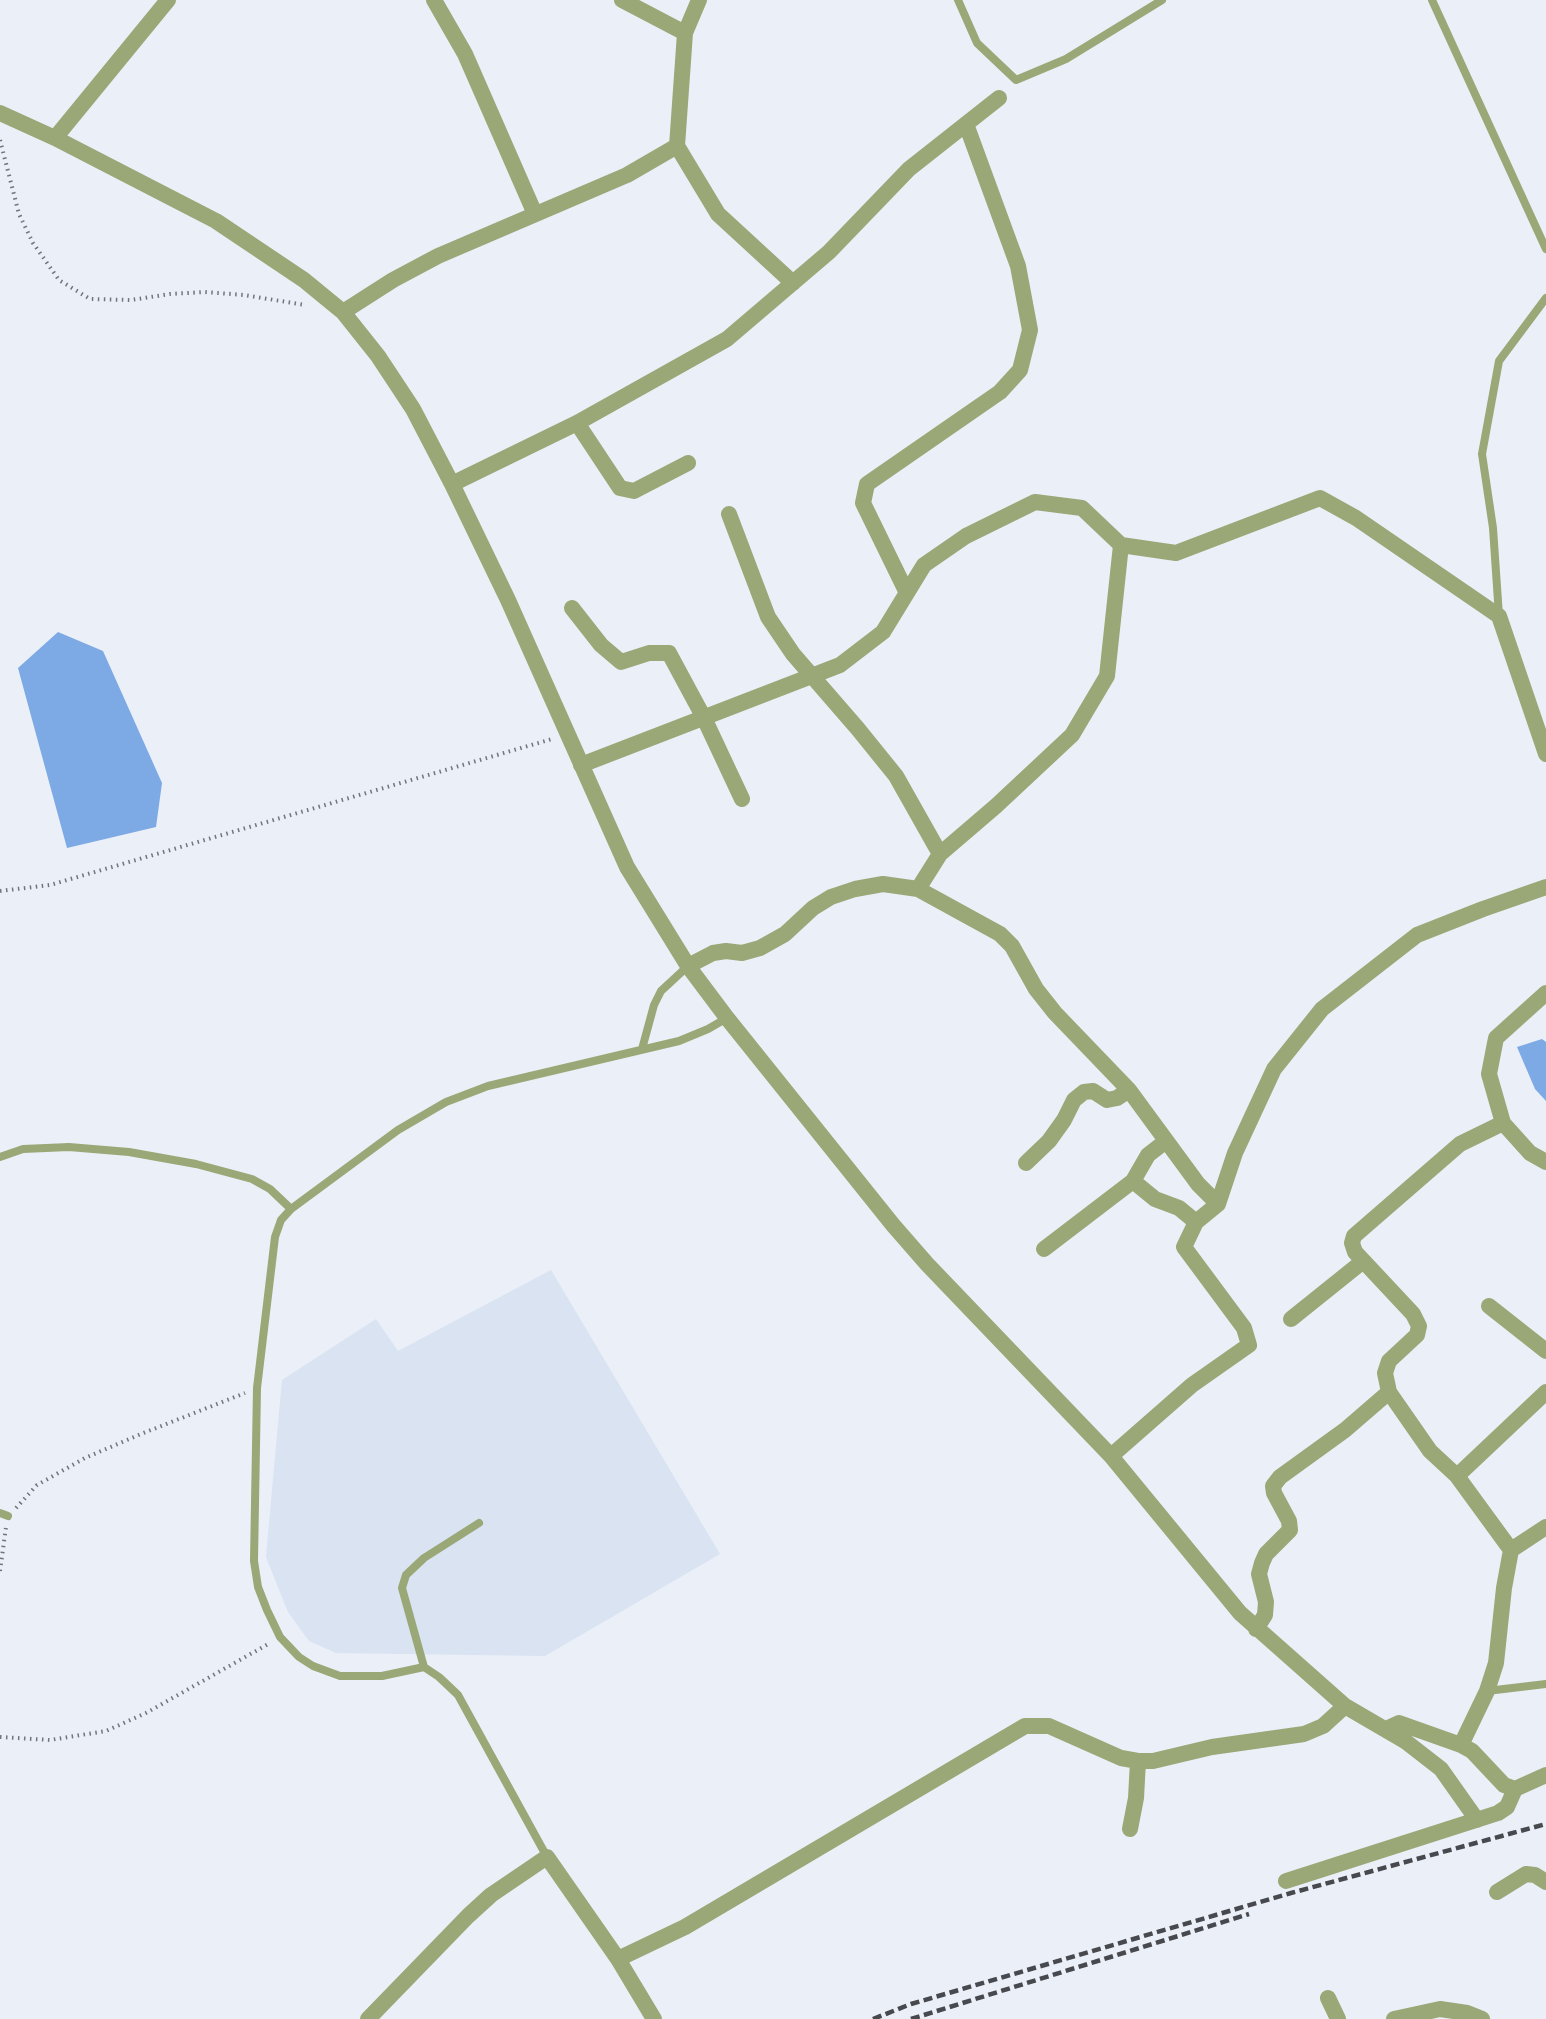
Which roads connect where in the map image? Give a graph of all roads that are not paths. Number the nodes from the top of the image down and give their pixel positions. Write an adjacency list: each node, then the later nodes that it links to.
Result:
1 (168, 0): 12 (street)
2 (434, 0): 14 (street)
3 (622, 0): 8 (street)
4 (699, 0): 8 (street)
5 (958, 0): 6 (lane)
6 (1162, 0)
7 (1432, 0): 15 (lane)
8 (685, 33): 13 (street)
9 (999, 98): 11 (street)
10 (0, 112): 12 (street)
11 (966, 124): 16 (street); 24 (street)
12 (55, 138): 18 (street)
13 (677, 146): 14 (street); 16 (street)
14 (535, 214): 18 (street)
15 (1546, 249)
16 (793, 283): 19 (street)
17 (1546, 298): 26 (lane)
18 (343, 312): 21 (street)
19 (578, 423): 20 (street); 21 (street)
20 (688, 463)
21 (452, 484): 30 (street)
22 (729, 514): 27 (street)
23 (1121, 544): 24 (street); 26 (street); 32 (street)
24 (906, 591): 27 (street)
25 (572, 608): 28 (street)
26 (1499, 616): 29 (street)
27 (812, 676): 28 (street); 32 (street)
28 (704, 718): 30 (street); 31 (street)
29 (1546, 754)
30 (581, 765): 35 (street)
31 (742, 799)
32 (940, 854): 34 (street)
33 (1546, 887): 46 (street)
34 (918, 889): 35 (street); 39 (street)
35 (688, 966): 37 (street); 38 (lane)
36 (1546, 993): 40 (street)
37 (727, 1018): 38 (lane); 56 (street)
38 (642, 1049): 47 (lane)
39 (1129, 1090): 41 (street); 44 (street)
40 (1503, 1123): 43 (street); 50 (street)
41 (1166, 1141): 45 (street); 46 (street)
42 (0, 1157): 47 (lane)
43 (1546, 1162)
44 (1026, 1163)
45 (1133, 1181): 48 (street); 49 (street)
46 (1218, 1204): 48 (street)
47 (291, 1209): 62 (lane)
48 (1196, 1222): 56 (street)
49 (1044, 1249)
50 (1362, 1262): 52 (street); 54 (street)
51 (1489, 1306): 53 (street)
52 (1291, 1319)
53 (1544, 1346)
54 (1389, 1392): 57 (street); 61 (street)
55 (1546, 1392): 57 (street)
56 (1111, 1456): 61 (street)
57 (1456, 1476): 60 (street)
58 (479, 1523): 62 (lane)
59 (1546, 1527): 60 (street)
60 (1511, 1551): 64 (street)
61 (1256, 1629): 65 (street)
62 (424, 1667): 73 (lane)
63 (1546, 1684): 64 (lane)
64 (1487, 1691): 67 (street)
65 (1345, 1706): 66 (street); 68 (street)
66 (1386, 1729): 67 (street); 71 (street)
67 (1461, 1745): 70 (street)
68 (1138, 1761): 72 (street); 77 (street)
69 (1546, 1775): 70 (street)
70 (1515, 1789): 71 (street)
71 (1478, 1820): 74 (street)
72 (1130, 1829)
73 (547, 1857): 77 (street); 79 (street)
74 (1286, 1881)
75 (1546, 1882): 76 (street)
76 (1497, 1892)
77 (618, 1959): 80 (street)
78 (1328, 1998): 81 (street)
79 (368, 2019)
80 (654, 2019)
81 (1338, 2019)
82 (1394, 2019): 83 (street)
83 (1482, 2019)

